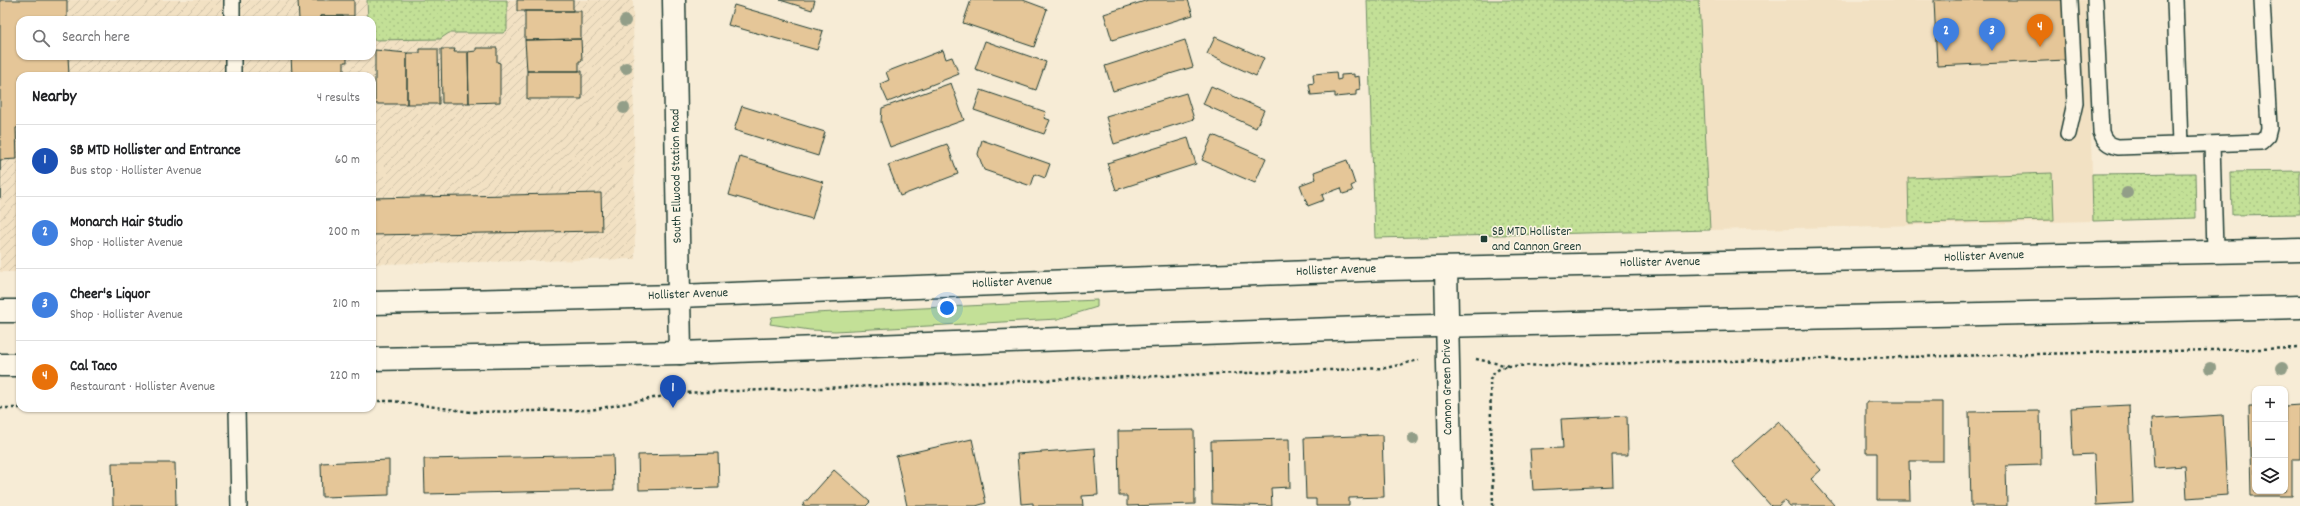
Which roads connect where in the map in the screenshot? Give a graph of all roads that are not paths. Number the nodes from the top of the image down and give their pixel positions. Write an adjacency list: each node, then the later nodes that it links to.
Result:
1 (232, 0): 7 (lane)
2 (674, 0): 16 (main road, South Ellwood Station Road)
3 (2070, 0): 10 (lane)
4 (2095, 0): 12 (lane)
5 (2175, 0): 12 (lane)
6 (2262, 0): 11 (lane)
7 (232, 16)
8 (233, 60): 9 (lane)
9 (233, 72)
10 (2068, 134)
11 (2212, 144): 12 (lane); 13 (lane)
12 (2180, 145)
13 (2215, 250): 14 (main road, Hollister Avenue); 15 (main road, Hollister Avenue)
14 (2300, 250)
15 (1446, 268): 16 (main road, Hollister Avenue); 21 (main road, Cannon Green Drive)
16 (678, 296): 17 (main road, Hollister Avenue); 22 (main road, South Ellwood Station Road)
17 (376, 303)
18 (2300, 307): 21 (main road)
19 (0, 311): 20 (main road)
20 (16, 311)
21 (1447, 327): 22 (main road); 28 (main road, Cannon Green Drive)
22 (680, 353): 23 (main road)
23 (376, 359)
24 (0, 365): 25 (main road)
25 (16, 365)
26 (237, 412): 27 (lane)
27 (239, 506)
28 (1451, 506)

